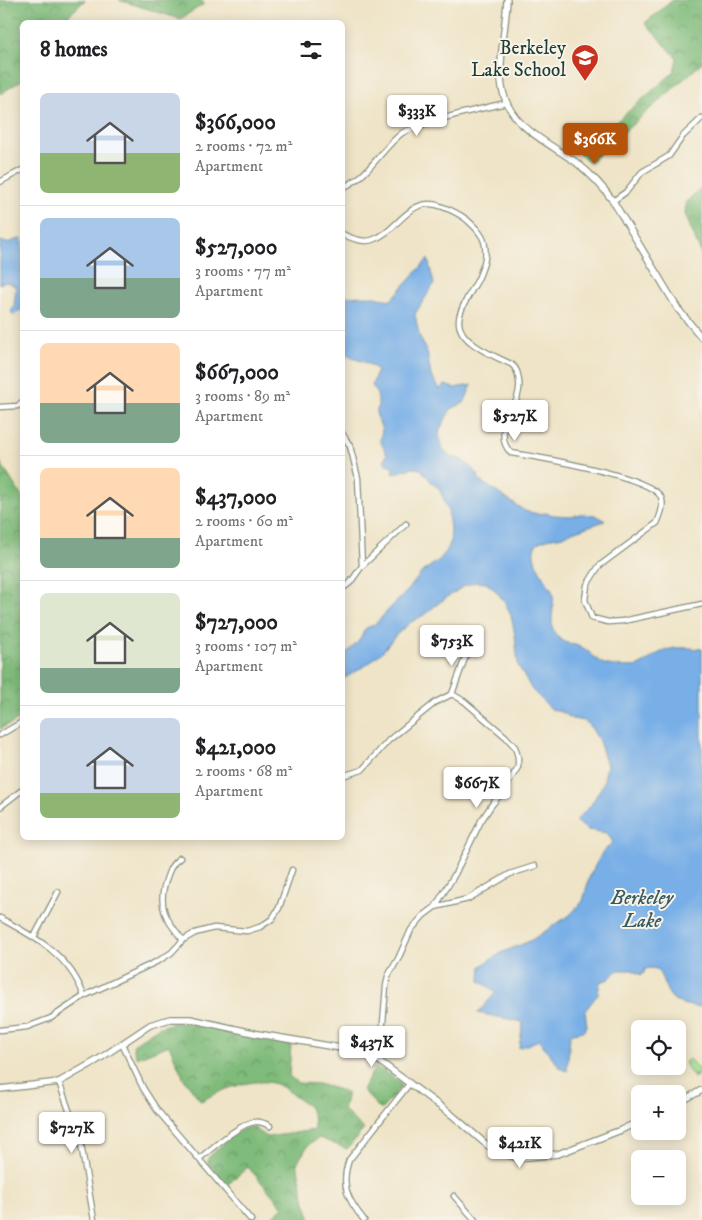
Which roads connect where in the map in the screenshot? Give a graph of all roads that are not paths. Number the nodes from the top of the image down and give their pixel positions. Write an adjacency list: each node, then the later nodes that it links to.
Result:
1 (507, 0): 2 (street)
2 (506, 103): 6 (street); 7 (street)
3 (702, 118): 7 (street)
4 (20, 171): 5 (street)
5 (0, 182)
6 (345, 187)
7 (613, 201): 9 (street)
8 (345, 235): 16 (street)
9 (702, 338)
10 (20, 404): 11 (street)
11 (0, 407)
12 (345, 438): 14 (street)
13 (406, 524): 14 (street)
14 (362, 566): 15 (street)
15 (345, 587)
16 (702, 604)
17 (469, 647): 18 (street)
18 (452, 694): 21 (street); 28 (street)
19 (20, 723): 20 (street)
20 (0, 735)
21 (345, 775)
22 (20, 792): 23 (street)
23 (0, 808)
24 (180, 858): 31 (street)
25 (535, 866): 28 (street)
26 (292, 870): 31 (street)
27 (58, 892): 30 (street)
28 (434, 907): 35 (street)
29 (0, 918): 30 (street)
30 (34, 937): 32 (street)
31 (183, 940): 32 (street)
32 (84, 996): 33 (street)
33 (0, 1030)
34 (122, 1044): 35 (street); 36 (street); 43 (street)
35 (375, 1058): 37 (street)
36 (59, 1082): 38 (street); 45 (street)
37 (410, 1083): 41 (street); 47 (street)
38 (0, 1089)
39 (702, 1090): 40 (street)
40 (686, 1099)
41 (631, 1125)
42 (270, 1126): 43 (street)
43 (199, 1159): 46 (street)
44 (454, 1196): 48 (street)
45 (94, 1220)
46 (251, 1220)
47 (364, 1220)
48 (476, 1220)

